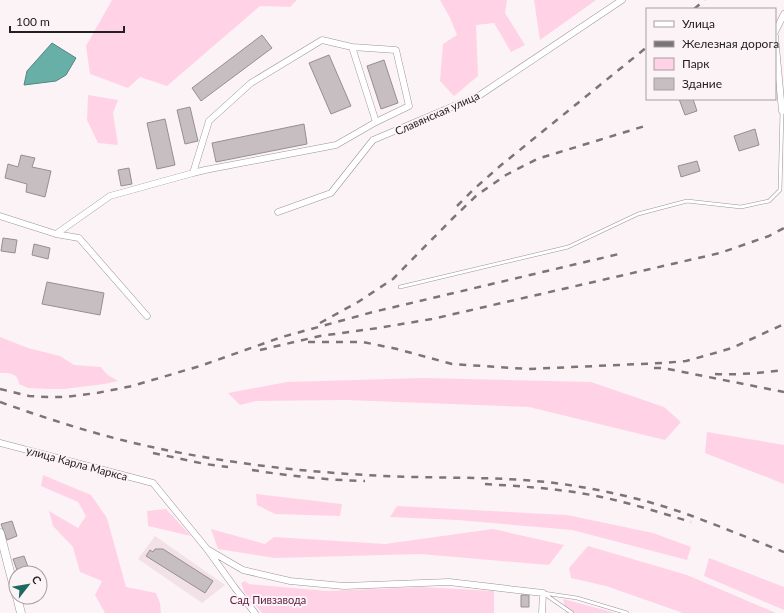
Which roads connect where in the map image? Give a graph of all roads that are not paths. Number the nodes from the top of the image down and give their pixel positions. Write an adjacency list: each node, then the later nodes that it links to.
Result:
1 (622, 0): 9 (street, Славянская улица)
2 (784, 14): 3 (street)
3 (776, 30)
4 (776, 45): 6 (street)
5 (352, 47): 7 (street); 7 (street); 8 (street)
6 (783, 110): 12 (lane)
7 (376, 122): 8 (street)
8 (193, 173): 11 (street)
9 (278, 212)
10 (0, 216): 11 (street)
11 (56, 234): 13 (street)
12 (400, 287)
13 (147, 316)
14 (0, 443): 16 (street, улица Карла Маркса)
15 (0, 533): 17 (street)
16 (207, 549): 18 (street); 19 (street)
17 (8, 565)
18 (543, 593): 20 (street); 21 (lane); 22 (lane)
19 (255, 613)
20 (542, 613)
21 (572, 613)
22 (626, 613)

